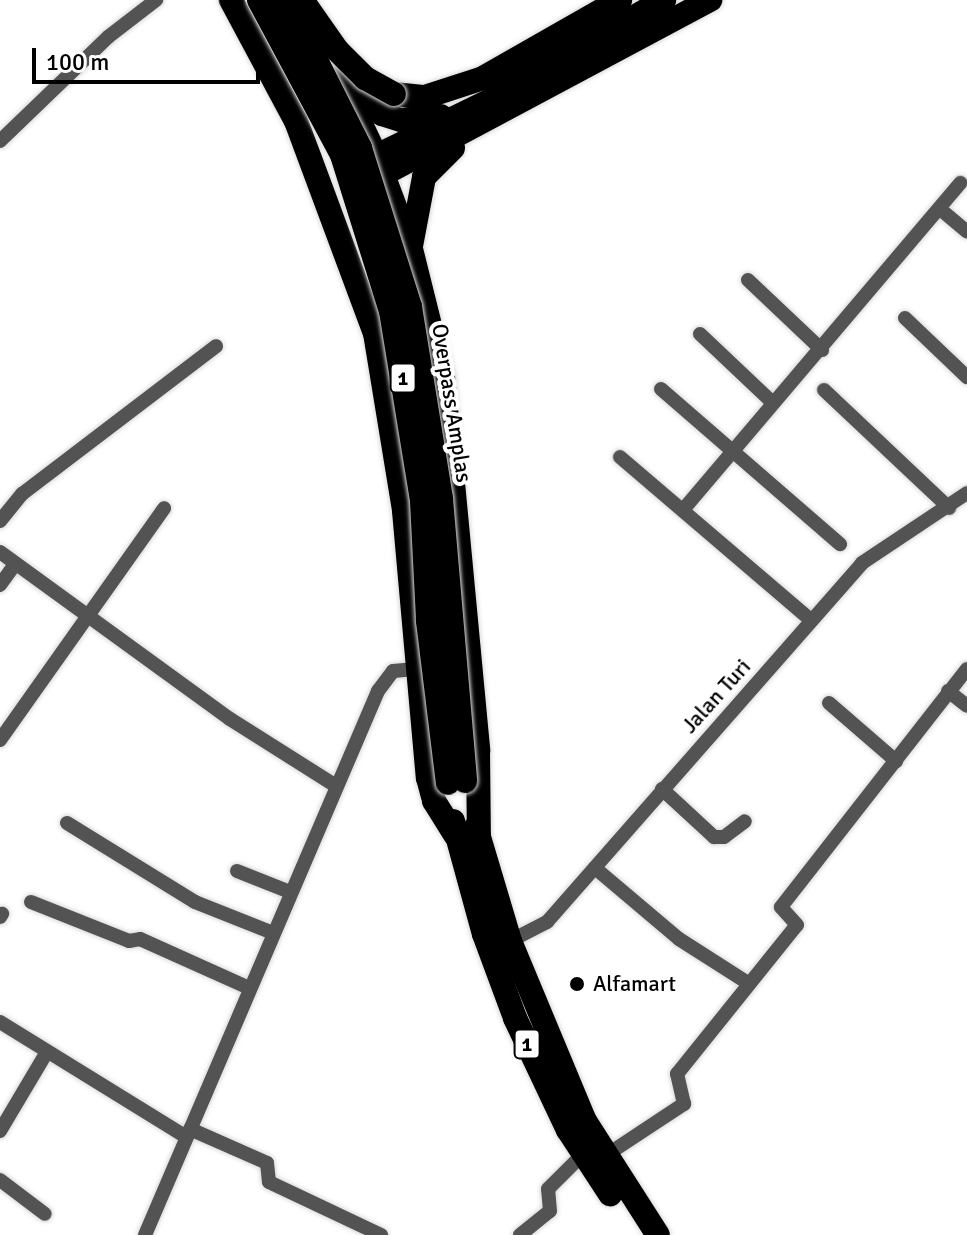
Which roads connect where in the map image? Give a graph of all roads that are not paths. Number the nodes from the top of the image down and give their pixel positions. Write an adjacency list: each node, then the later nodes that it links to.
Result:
1 (156, 0): 13 (street)
2 (214, 0): 16 (highway)
3 (231, 0): 16 (highway)
4 (259, 0): 49 (highway, Overpass Amplas / 1, bridge)
5 (279, 0): 49 (highway, Overpass Amplas / 1, bridge)
6 (302, 0): 7 (highway, bridge); 10 (highway)
7 (620, 0)
8 (664, 0): 11 (highway)
9 (711, 2): 12 (highway)
10 (341, 81): 11 (highway); 14 (highway)
11 (493, 99): 14 (highway)
12 (472, 131): 14 (highway); 19 (highway)
13 (0, 141)
14 (379, 165): 16 (highway); 19 (highway)
15 (960, 183): 17 (street)
16 (320, 185): 42 (highway)
17 (940, 209): 18 (street); 24 (street)
18 (967, 232)
19 (411, 249): 55 (highway)
20 (748, 280): 24 (street)
21 (905, 318): 25 (street)
22 (700, 334): 28 (street)
23 (216, 346): 35 (street)
24 (822, 350): 28 (street)
25 (967, 377)
26 (661, 389): 29 (street)
27 (824, 390): 33 (street)
28 (772, 402): 29 (street)
29 (735, 453): 34 (street); 36 (street)
30 (620, 457): 34 (street)
31 (967, 493): 33 (street, Jalan Turi)
32 (164, 508): 40 (street)
33 (949, 508): 41 (street, Jalan Turi)
34 (683, 510): 41 (street)
35 (0, 521)
36 (840, 544)
37 (0, 552): 38 (street)
38 (15, 564): 39 (street); 40 (street)
39 (0, 585)
40 (88, 620): 47 (street); 50 (street)
41 (811, 620): 51 (street, Jalan Turi)
42 (416, 669): 50 (street); 54 (highway)
43 (967, 669): 44 (street)
44 (948, 691): 46 (street); 48 (street)
45 (829, 703): 48 (street)
46 (967, 706)
47 (0, 740)
48 (896, 761): 62 (street)
49 (456, 782): 54 (highway, Overpass Amplas / 1); 55 (highway, Overpass Amplas / 1)
50 (336, 786): 58 (street)
51 (662, 789): 52 (street); 56 (street, Jalan Turi)
52 (745, 821)
53 (67, 823): 60 (street)
54 (455, 835): 68 (highway, 1)
55 (479, 840): 61 (highway, 1)
56 (595, 868): 61 (street, Jalan Turi); 62 (street)
57 (237, 871): 58 (street)
58 (290, 892): 60 (street)
59 (31, 902): 63 (street)
60 (273, 933): 63 (street)
61 (510, 941): 68 (highway, 1)
62 (748, 983): 68 (street)
63 (249, 988): 67 (street)
64 (0, 1022): 65 (street)
65 (47, 1052): 66 (street); 67 (street)
66 (0, 1131)
67 (188, 1133): 71 (street); 72 (street)
68 (595, 1154): 73 (street); 74 (highway, 1); 75 (highway, 1)
69 (0, 1180): 70 (street)
70 (45, 1214)
71 (145, 1235)
72 (381, 1235)
73 (520, 1235)
74 (638, 1235)
75 (658, 1235)

